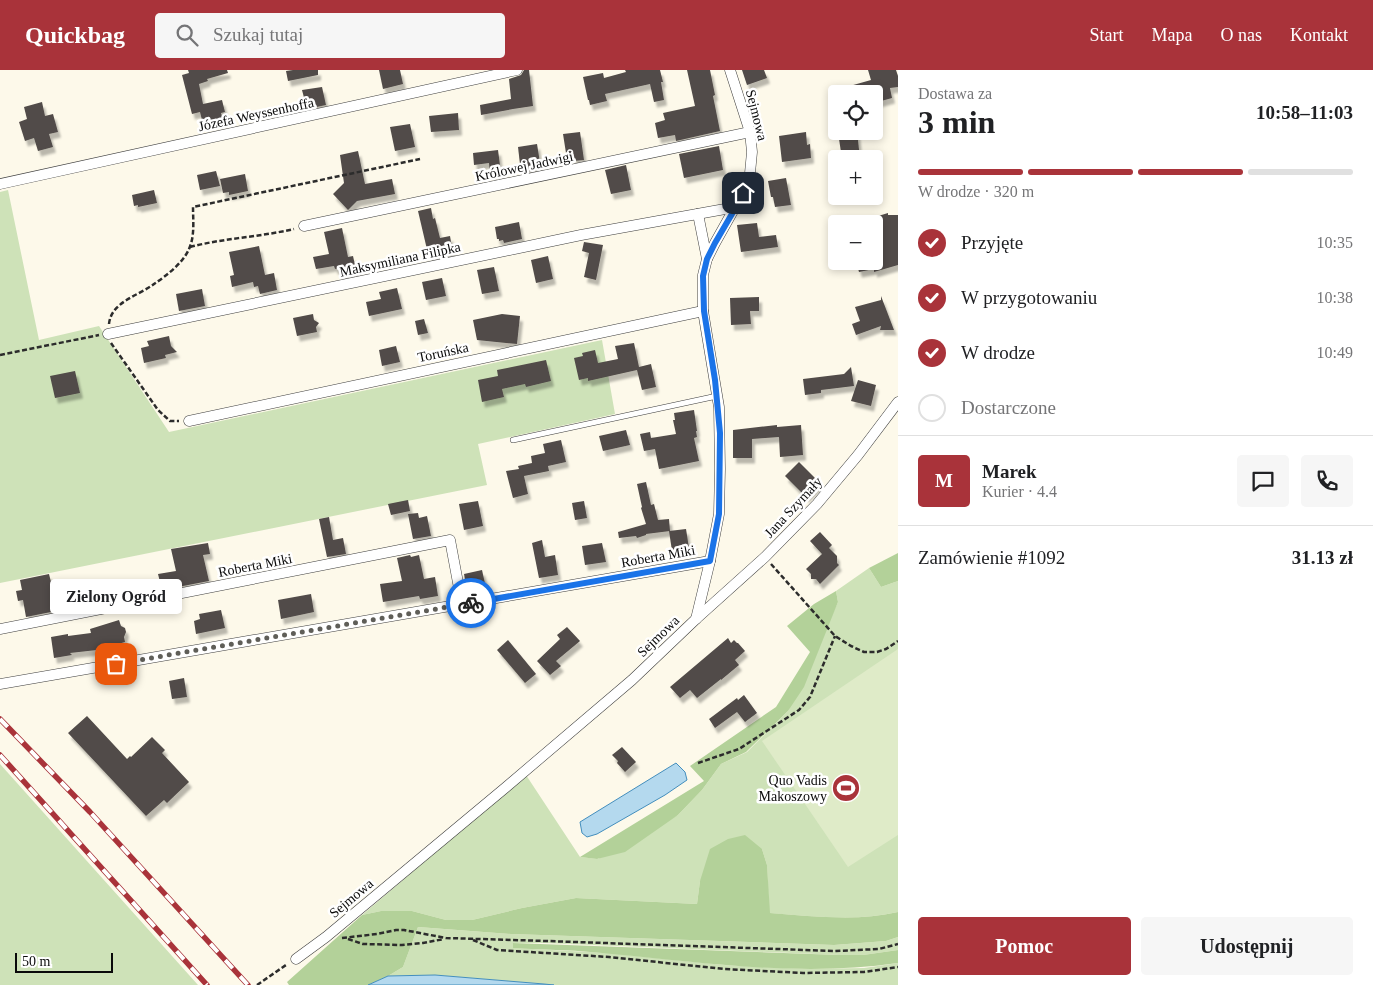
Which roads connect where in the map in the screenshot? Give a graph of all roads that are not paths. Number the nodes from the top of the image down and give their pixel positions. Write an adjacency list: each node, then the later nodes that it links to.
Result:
1 (517, 70): 4 (street, Józefa Weyssenhoffa)
2 (730, 70): 3 (street, Sejmowa)
3 (750, 132): 5 (street, Sejmowa); 7 (street, Królowej Jadwigi)
4 (0, 184)
5 (736, 207): 6 (street, Maksymiliana Filipka); 8 (street, Sejmowa)
6 (698, 214): 8 (street); 10 (street, Maksymiliana Filipka)
7 (304, 226)
8 (707, 259): 9 (street, Sejmowa)
9 (704, 311): 11 (street, Sejmowa); 13 (street, Toruńska)
10 (108, 334)
11 (717, 396): 14 (lane); 15 (street, Sejmowa)
12 (898, 402): 17 (street, Jana Szymały)
13 (189, 421)
14 (513, 440)
15 (710, 561): 16 (street, Roberta Miki); 17 (street, Sejmowa)
16 (462, 604): 18 (street, Roberta Miki); 19 (street, Roberta Miki)
17 (696, 619): 20 (street, Sejmowa)
18 (0, 629)
19 (0, 684)
20 (296, 959)

